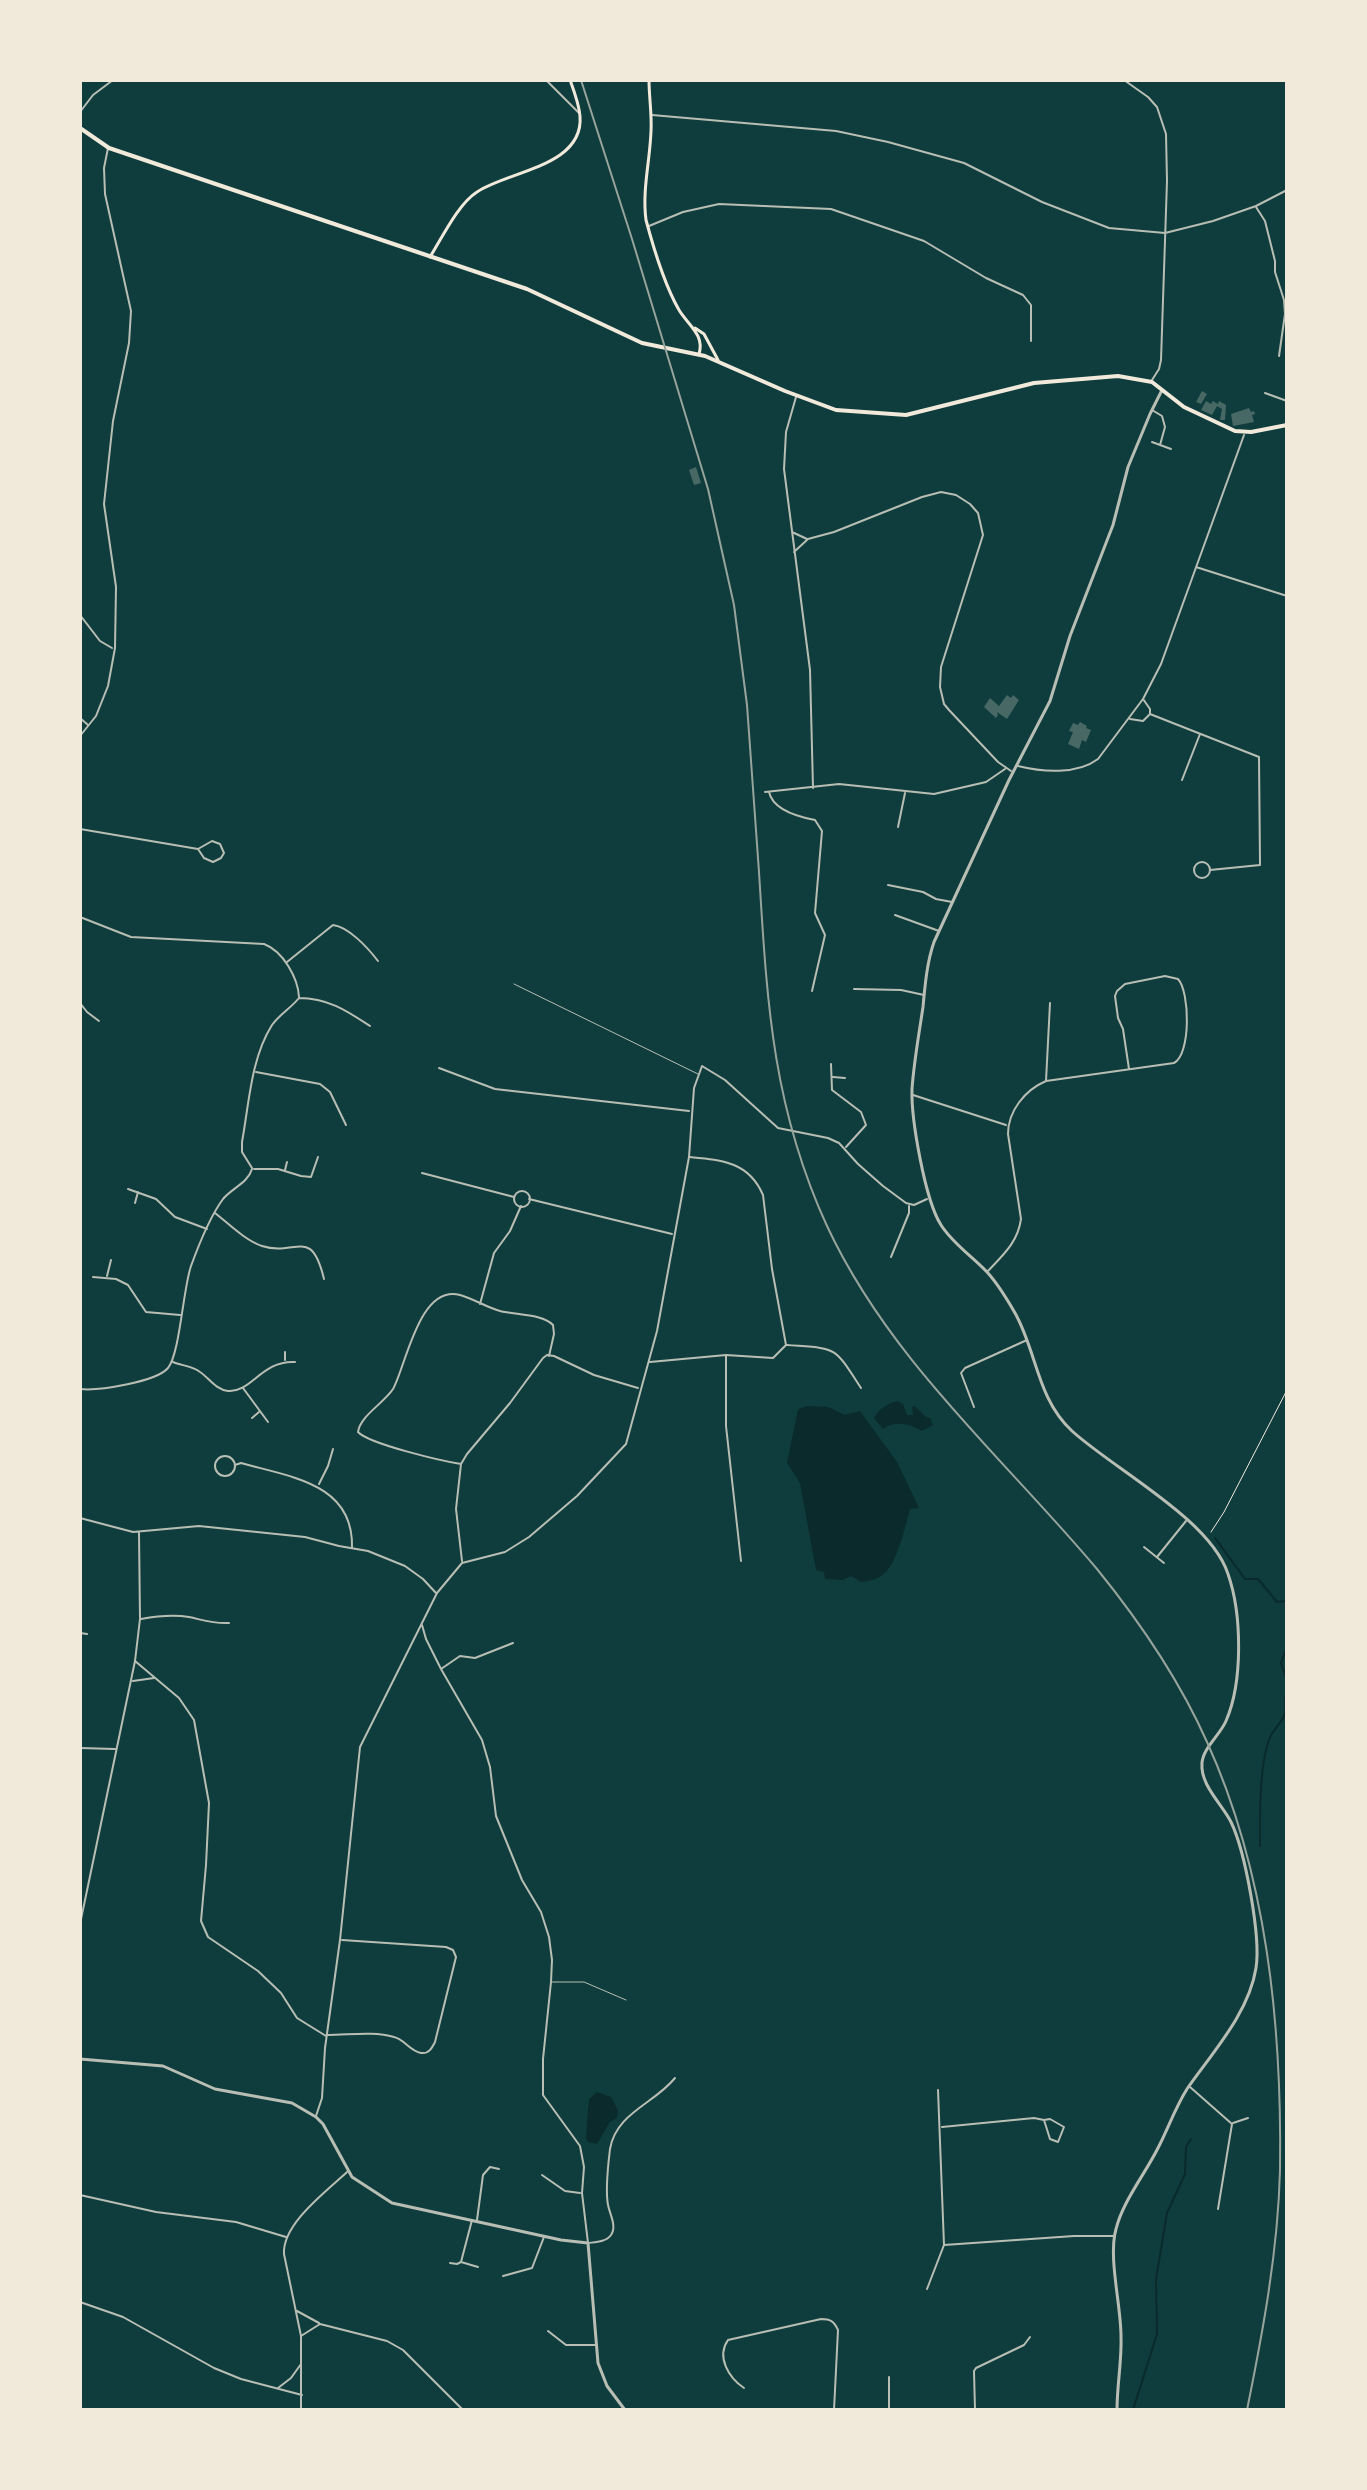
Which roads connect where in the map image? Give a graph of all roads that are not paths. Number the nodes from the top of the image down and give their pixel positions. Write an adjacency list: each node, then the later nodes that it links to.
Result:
1 (113, 80): 6 (street)
2 (546, 80): 7 (street)
3 (570, 80): 7 (main road)
4 (649, 80): 8 (main road)
5 (1124, 80): 14 (street)
6 (80, 112)
7 (580, 115): 15 (main road)
8 (651, 115): 13 (main road); 14 (street)
9 (80, 128): 10 (main road)
10 (109, 148): 15 (main road); 38 (street)
11 (1287, 190): 12 (street)
12 (1256, 206): 14 (street); 19 (street)
13 (648, 226): 16 (main road); 17 (street)
14 (1165, 233): 21 (street)
15 (430, 257): 18 (main road)
16 (692, 326): 18 (main road); 20 (main road)
17 (1031, 341)
18 (699, 354): 20 (main road)
19 (1279, 356)
20 (718, 361): 24 (main road)
21 (1152, 382): 22 (main road); 24 (main road)
22 (1163, 389): 26 (street); 28 (main road)
23 (1265, 393): 25 (street)
24 (797, 396): 32 (street)
25 (1287, 401)
26 (1152, 410): 30 (street); 46 (street)
27 (1287, 425): 28 (main road)
28 (1245, 432): 35 (street)
29 (1152, 442): 30 (street)
30 (1160, 445): 31 (street)
31 (1171, 449)
32 (792, 532): 33 (street); 34 (street)
33 (808, 539): 34 (street); 47 (street)
34 (794, 552): 50 (street)
35 (1195, 567): 36 (street); 39 (street)
36 (1287, 596)
37 (80, 615): 38 (street)
38 (115, 648): 43 (street)
39 (1143, 699): 40 (street); 42 (street)
40 (1150, 714): 42 (street); 44 (street)
41 (80, 718): 43 (street)
42 (1129, 718): 46 (street)
43 (89, 726): 45 (street)
44 (1200, 734): 49 (street); 55 (street)
45 (80, 736)
46 (1017, 765): 48 (street)
47 (1006, 768): 48 (street); 51 (street)
48 (1013, 772): 57 (street)
49 (1182, 780)
50 (813, 788): 51 (street); 65 (street)
51 (905, 791): 52 (street)
52 (898, 827)
53 (80, 829): 54 (street)
54 (198, 849): 54 (street)
55 (1210, 870)
56 (888, 885): 57 (street)
57 (953, 902): 60 (street)
58 (895, 915): 60 (street)
59 (80, 917): 62 (street)
60 (939, 931): 66 (street)
61 (378, 961): 62 (street)
62 (286, 963): 67 (street)
63 (514, 984): 76 (lane)
64 (854, 989): 66 (street)
65 (812, 991)
66 (924, 995): 80 (street)
67 (299, 998): 71 (street); 75 (street)
68 (80, 1003): 70 (street)
69 (1050, 1003): 79 (street)
70 (99, 1021)
71 (370, 1026)
72 (831, 1064): 77 (street)
73 (439, 1068): 81 (street)
74 (1129, 1069): 74 (street); 79 (street)
75 (255, 1072): 82 (street); 88 (street)
76 (699, 1074): 81 (street); 84 (street)
77 (831, 1077): 78 (street); 84 (street)
78 (845, 1078)
79 (1046, 1081): 83 (street)
80 (912, 1093): 83 (street); 95 (street)
81 (691, 1112): 86 (street)
82 (346, 1125)
83 (1008, 1126): 104 (street)
84 (845, 1148): 97 (street)
85 (318, 1157): 89 (street)
86 (689, 1157): 101 (street); 111 (street)
87 (287, 1162): 89 (street)
88 (252, 1169): 89 (street); 99 (street)
89 (284, 1171)
90 (422, 1173): 93 (street)
91 (128, 1189): 92 (street)
92 (138, 1192): 96 (street); 100 (street)
93 (514, 1197): 94 (street); 98 (street)
94 (529, 1199): 98 (street); 101 (street)
95 (928, 1199): 97 (street); 104 (street)
96 (135, 1203)
97 (909, 1204): 102 (street)
98 (521, 1206): 108 (street)
99 (214, 1213): 100 (street); 107 (street)
100 (207, 1229): 109 (street)
101 (674, 1235): 118 (street)
102 (891, 1257)
103 (111, 1260): 106 (street)
104 (987, 1272): 110 (street)
105 (93, 1277): 106 (street)
106 (107, 1278): 109 (street)
107 (324, 1279)
108 (480, 1304): 114 (street); 128 (street)
109 (181, 1315): 116 (street)
110 (1027, 1340): 123 (street); 132 (street)
111 (786, 1345): 113 (street); 120 (street)
112 (285, 1352): 115 (street)
113 (726, 1355): 118 (street); 137 (street)
114 (549, 1356): 122 (street); 128 (street)
115 (285, 1361): 117 (street); 119 (street)
116 (171, 1362): 119 (street); 121 (street)
117 (295, 1362)
118 (647, 1362): 122 (street)
119 (242, 1387): 124 (street)
120 (861, 1388)
121 (80, 1389)
122 (639, 1389): 138 (street)
123 (974, 1407)
124 (260, 1411): 125 (street); 126 (street)
125 (252, 1418)
126 (268, 1422)
127 (333, 1449): 130 (street)
128 (461, 1464): 138 (street)
129 (235, 1465): 129 (street); 130 (street)
130 (318, 1485): 135 (street)
131 (80, 1518): 133 (street)
132 (1187, 1520): 136 (street); 162 (street)
133 (139, 1533): 135 (street); 141 (street)
134 (1144, 1547): 136 (street)
135 (352, 1548): 140 (street)
136 (1157, 1557): 139 (street)
137 (741, 1561)
138 (462, 1563): 140 (street)
139 (1164, 1563)
140 (437, 1593): 143 (street)
141 (140, 1619): 142 (street); 147 (street)
142 (229, 1623)
143 (422, 1624): 148 (street); 156 (street)
144 (80, 1633): 145 (street)
145 (87, 1634)
146 (513, 1643): 148 (street)
147 (135, 1661): 149 (street); 150 (street)
148 (441, 1669): 157 (street)
149 (155, 1678): 150 (street); 159 (street)
150 (131, 1682): 152 (street)
151 (80, 1748): 152 (street)
152 (115, 1749): 154 (street)
153 (80, 1888): 154 (street)
154 (87, 1890): 155 (street)
155 (80, 1924)
156 (340, 1940): 159 (street); 159 (street)
157 (551, 1982): 158 (lane); 172 (street)
158 (626, 2000)
159 (327, 2036): 164 (street)
160 (80, 2059): 164 (street)
161 (675, 2078): 179 (street)
162 (1189, 2086): 167 (street); 177 (street)
163 (938, 2090): 168 (street)
164 (316, 2117): 170 (street)
165 (1248, 2118): 167 (street)
166 (1044, 2120): 166 (street); 168 (street)
167 (1232, 2124): 174 (street)
168 (940, 2127): 180 (street)
169 (499, 2169): 175 (street)
170 (348, 2171): 175 (street); 178 (street)
171 (542, 2175): 172 (street)
172 (582, 2193): 179 (street)
173 (80, 2195): 178 (street)
174 (1218, 2209)
175 (475, 2220): 176 (street); 181 (street)
176 (544, 2236): 179 (street); 184 (street)
177 (1114, 2236): 180 (street); 204 (street)
178 (286, 2237): 187 (street)
179 (588, 2243): 192 (street)
180 (944, 2245): 185 (street)
181 (461, 2262): 182 (street); 183 (street)
182 (450, 2263)
183 (478, 2267)
184 (503, 2276)
185 (927, 2289)
186 (80, 2302): 196 (street)
187 (297, 2311): 188 (street); 190 (street)
188 (320, 2324): 190 (street); 199 (street)
189 (548, 2331): 192 (street)
190 (301, 2336): 193 (street)
191 (1030, 2337): 203 (street)
192 (596, 2345): 200 (street)
193 (302, 2362): 196 (street); 197 (street)
194 (896, 2382): 202 (street)
195 (744, 2388): 201 (street)
196 (277, 2389): 197 (street)
197 (302, 2395): 198 (street)
198 (301, 2410)
199 (463, 2410)
200 (625, 2410)
201 (834, 2410)
202 (889, 2410)
203 (975, 2410)
204 (1117, 2410)

